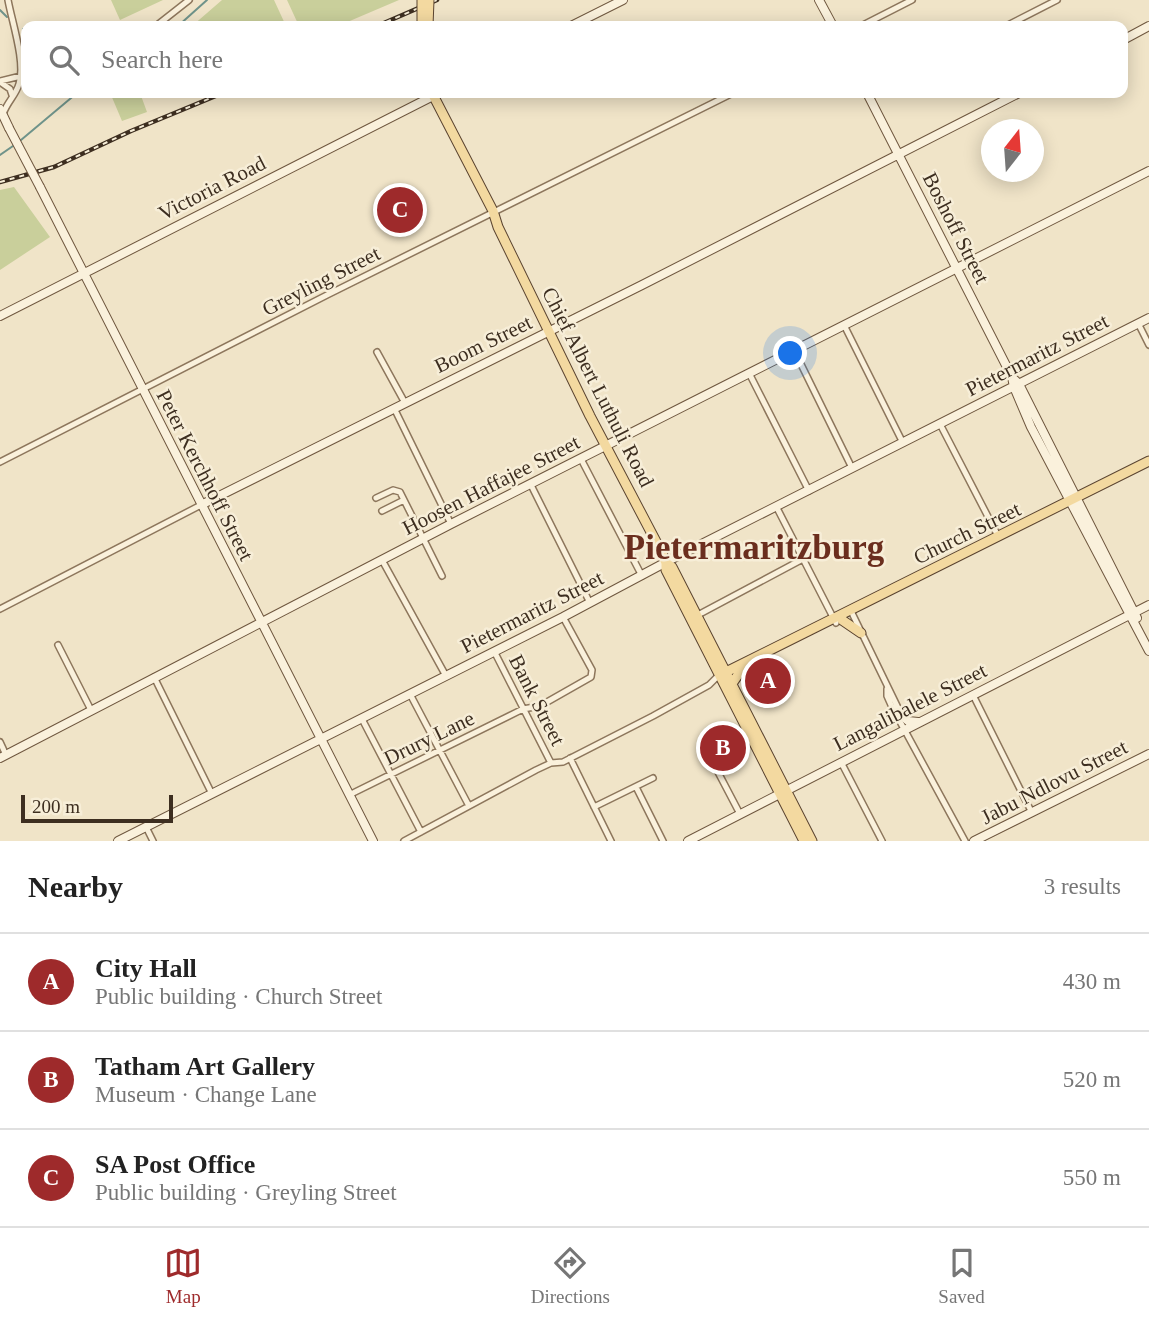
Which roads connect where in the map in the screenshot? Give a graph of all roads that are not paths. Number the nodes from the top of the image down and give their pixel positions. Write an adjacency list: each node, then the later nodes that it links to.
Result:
1 (8, 0): 18 (street)
2 (189, 0): 9 (street)
3 (422, 0): 10 (main road, bridge)
4 (429, 0): 11 (main road, bridge)
5 (623, 0): 12 (street)
6 (819, 0): 13 (street)
7 (912, 0): 14 (street)
8 (1057, 0): 15 (street)
9 (162, 21)
10 (422, 21)
11 (428, 21)
12 (581, 21)
13 (830, 21)
14 (871, 21)
15 (1016, 21)
16 (1149, 26): 17 (street)
17 (1128, 37)
18 (21, 62)
19 (21, 73): 21 (street)
20 (21, 78): 22 (street)
21 (0, 81): 22 (street)
22 (12, 95): 28 (street)
23 (423, 98): 33 (street, Victoria Road)
24 (433, 98): 31 (main road, Chief Albert Luthuli Road)
25 (723, 98): 31 (street, Greyling Street)
26 (871, 98): 29 (street, Boshoff Street)
27 (1009, 98): 29 (street, Boom Street)
28 (4, 119): 33 (street, Peter Kerchhoff Street, bridge)
29 (898, 153): 32 (street, Boshoff Street); 38 (street, Boom Street)
30 (1149, 171): 32 (street, Hoosen Haffajee Street)
31 (491, 212): 38 (main road, Chief Albert Luthuli Road); 44 (street, Greyling Street)
32 (957, 268): 37 (street, Hoosen Haffajee Street); 43 (street, Boshoff Street)
33 (83, 274): 34 (street, Victoria Road); 44 (street, Peter Kerchhoff Street)
34 (0, 316)
35 (1149, 318): 36 (street, Pietermaritz Street)
36 (1138, 323): 39 (street); 43 (street, Pietermaritz Street)
37 (844, 325): 40 (street, Hoosen Haffajee Street); 48 (street)
38 (548, 331): 45 (street, Boom Street); 49 (main road, Chief Albert Luthuli Road)
39 (1149, 345)
40 (794, 350): 42 (street, Hoosen Haffajee Street); 53 (street)
41 (377, 352): 45 (street)
42 (749, 373): 49 (street, Hoosen Haffajee Street); 55 (street)
43 (1015, 383): 47 (street, Pietermaritz Street); 58 (street, Boshoff Street)
44 (142, 390): 51 (street, Greyling Street); 59 (street, Peter Kerchhoff Street)
45 (405, 403): 46 (street, Boom Street)
46 (394, 408): 59 (street, Boom Street); 62 (street)
47 (940, 424): 48 (street, Pietermaritz Street); 63 (street)
48 (903, 443): 53 (street, Pietermaritz Street)
49 (606, 446): 50 (street, Hoosen Haffajee Street); 67 (main road, Chief Albert Luthuli Road)
50 (581, 459): 54 (street, Hoosen Haffajee Street); 69 (street)
51 (0, 462)
52 (1149, 463): 58 (main road, Church Street)
53 (852, 468): 55 (street, Pietermaritz Street)
54 (531, 485): 62 (street, Hoosen Haffajee Street); 71 (street)
55 (809, 491): 60 (street, Pietermaritz Street)
56 (376, 498): 57 (street)
57 (404, 500): 61 (street); 64 (street)
58 (1075, 502): 63 (main road, Church Street); 74 (main road, Church Street); 75 (street, Boshoff Street)
59 (201, 505): 73 (street, Boom Street); 79 (street, Peter Kerchhoff Street)
60 (776, 508): 66 (street); 67 (street, Pietermaritz Street)
61 (382, 511)
62 (451, 524): 64 (street, Hoosen Haffajee Street)
63 (999, 537): 74 (main road, Church Street)
64 (423, 539): 65 (street, Hoosen Haffajee Street); 68 (street)
65 (382, 560): 79 (street, Hoosen Haffajee Street); 85 (street)
66 (801, 560): 77 (street); 78 (street)
67 (666, 563): 69 (street, Pietermaritz Street); 77 (main road, Chief Albert Luthuli Road); 87 (main road, Chief Albert Luthuli Road)
68 (442, 576)
69 (642, 576): 71 (street, Pietermaritz Street)
70 (0, 597): 73 (street)
71 (590, 603): 76 (street, Pietermaritz Street)
72 (1149, 605): 75 (street, Langalibalele Street)
73 (2, 608)
74 (852, 613): 78 (main road, Church Street); 80 (street)
75 (1132, 614): 81 (street, Boshoff Street); 84 (street, Boshoff Street); 90 (street, Langalibalele Street)
76 (564, 617): 83 (street, Pietermaritz Street); 91 (street, Drury Lane)
77 (696, 617): 87 (main road, Chief Albert Luthuli Road)
78 (837, 621): 80 (main road); 87 (main road, Church Street); 87 (main road, Church Street)
79 (261, 622): 86 (street, Hoosen Haffajee Street); 97 (street, Peter Kerchhoff Street)
80 (861, 633): 88 (street)
81 (1149, 642)
82 (58, 645): 92 (street)
83 (494, 651): 85 (street, Pietermaritz Street); 91 (street, Bank Street)
84 (1149, 651)
85 (446, 676): 89 (street, Pietermaritz Street)
86 (154, 677): 92 (street, Hoosen Haffajee Street); 110 (street)
87 (724, 679): 103 (street, Church Street); 109 (main road, Chief Albert Luthuli Road)
88 (887, 689): 93 (street); 96 (street)
89 (410, 694): 94 (street, Pietermaritz Street); 99 (street)
90 (973, 695): 95 (street, Langalibalele Street); 114 (street)
91 (523, 709): 99 (street, Drury Lane); 105 (street, Bank Street)
92 (91, 710): 102 (street, Hoosen Haffajee Street)
93 (901, 715): 95 (street); 96 (street)
94 (362, 719): 97 (street, Pietermaritz Street); 106 (street)
95 (918, 722): 96 (street, Langalibalele Street)
96 (906, 730): 104 (street, Langalibalele Street); 128 (street)
97 (320, 739): 110 (street, Pietermaritz Street); 111 (street, Peter Kerchhoff Street)
98 (0, 742): 102 (street)
99 (438, 750): 106 (street, Drury Lane); 112 (street)
100 (708, 753): 115 (street)
101 (1149, 754): 114 (street, Jabu Ndlovu Street)
102 (3, 756)
103 (570, 758): 105 (street, Church Street); 113 (street)
104 (841, 762): 109 (street, Langalibalele Street); 127 (street)
105 (551, 763): 112 (street, Church Street)
106 (391, 774): 111 (street, Drury Lane); 117 (street)
107 (653, 778): 108 (street)
108 (636, 787): 113 (street); 123 (street)
109 (783, 791): 115 (street, Langalibalele Street); 125 (main road, Chief Albert Luthuli Road); 126 (main road, Chief Albert Luthuli Road)
110 (212, 794): 116 (street, Pietermaritz Street)
111 (349, 795): 120 (street, Peter Kerchhoff Street)
112 (469, 806): 117 (street, Church Street)
113 (594, 807): 122 (street)
114 (1032, 813): 129 (street, Jabu Ndlovu Street)
115 (740, 814): 124 (street, Langalibalele Street)
116 (146, 827): 118 (street, Pietermaritz Street); 119 (street)
117 (421, 832): 121 (street, Church Street)
118 (118, 841)
119 (153, 841)
120 (373, 841)
121 (404, 841)
122 (611, 841)
123 (663, 841)
124 (688, 841)
125 (804, 841)
126 (812, 841)
127 (882, 841)
128 (965, 841)
129 (974, 841)

